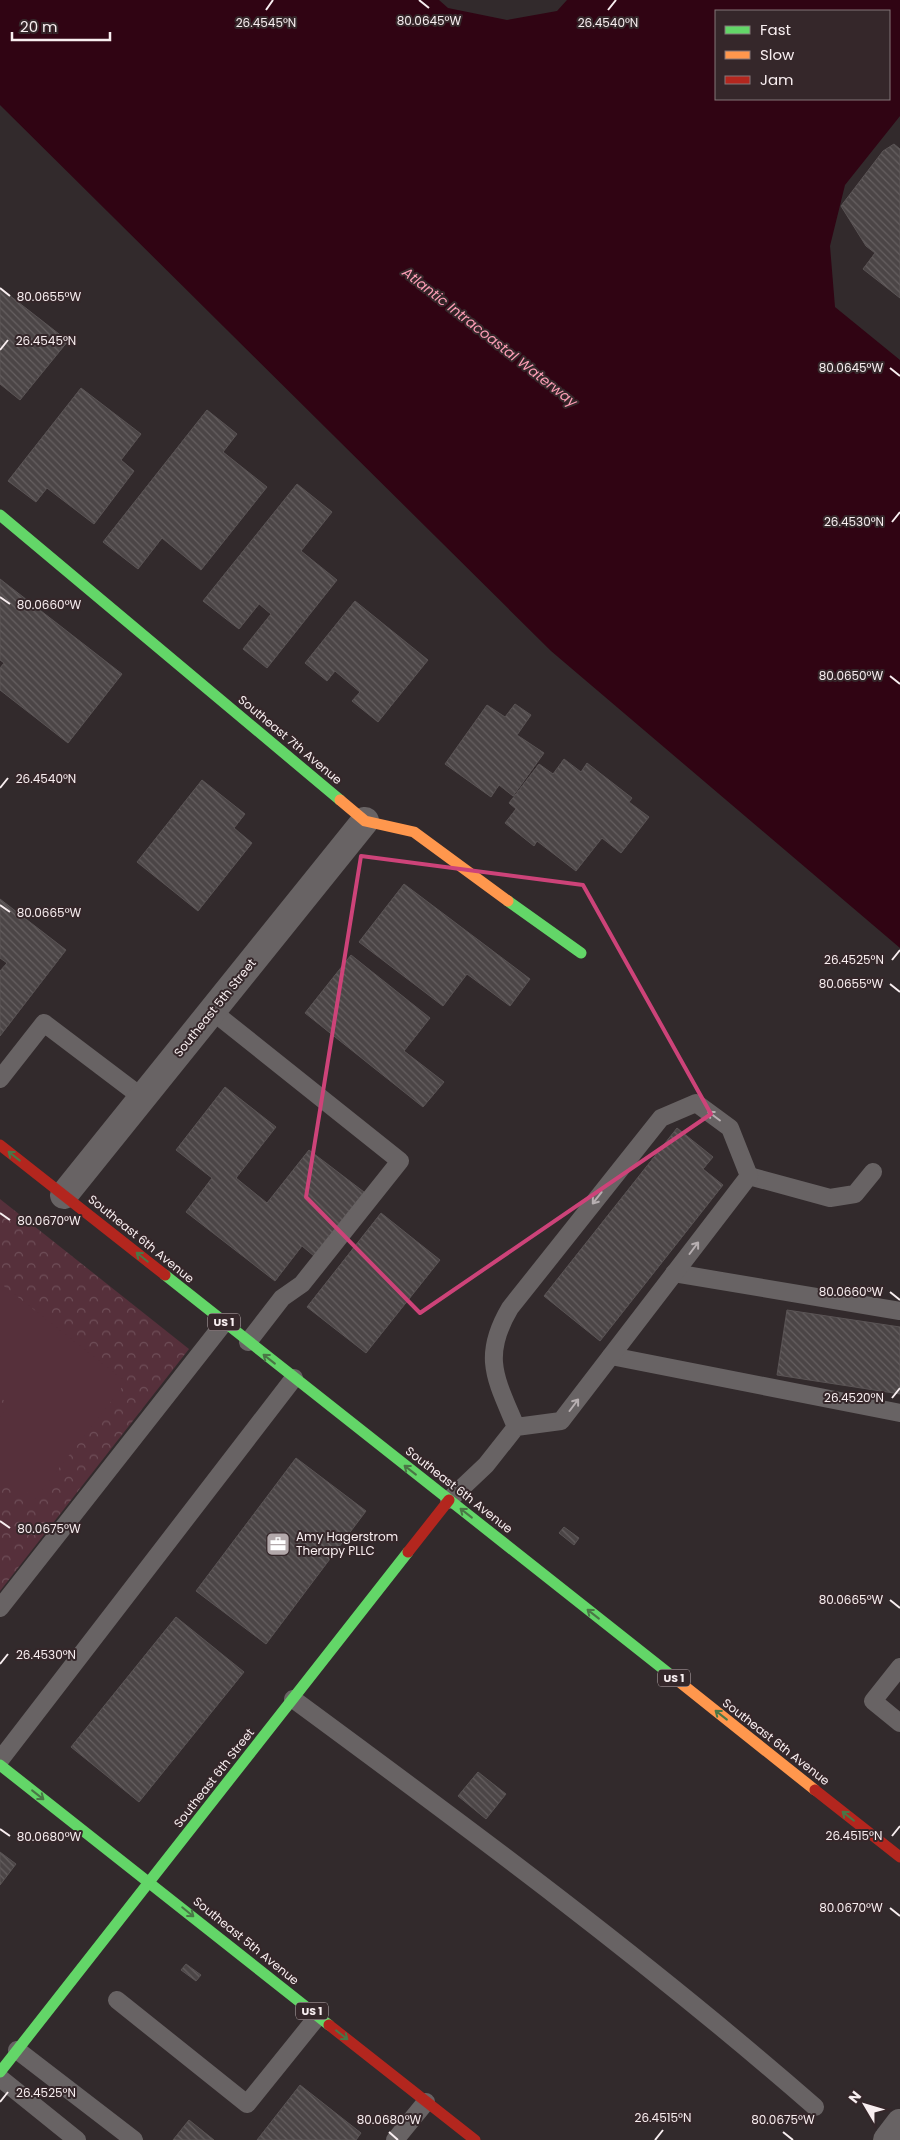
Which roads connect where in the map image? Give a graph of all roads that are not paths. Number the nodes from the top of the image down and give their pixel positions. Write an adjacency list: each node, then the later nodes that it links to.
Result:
1 (0, 516): 2 (main road, Southeast 7th Avenue)
2 (365, 820): 3 (main road, Southeast 7th Avenue); 4 (street, Southeast 5th Street)
3 (581, 953)
4 (212, 1011): 6 (street, Southeast 5th Street); 14 (lane)
5 (0, 1079): 6 (lane)
6 (143, 1098): 10 (street, Southeast 5th Street)
7 (0, 1145): 10 (main road, Southeast 6th Avenue / US 1, one-way to 7)
8 (873, 1172): 9 (lane)
9 (749, 1176): 11 (lane, one-way to 9); 18 (lane, one-way to 18)
10 (64, 1195): 13 (main road, Southeast 6th Avenue / US 1, one-way to 10)
11 (674, 1273): 12 (lane); 15 (lane)
12 (900, 1311)
13 (224, 1323): 14 (main road, Southeast 6th Avenue / US 1); 20 (lane)
14 (248, 1342): 16 (main road, Southeast 6th Avenue / US 1, one-way to 14)
15 (611, 1356): 17 (lane); 18 (lane, one-way to 15)
16 (294, 1378): 19 (main road, Southeast 6th Avenue / US 1, one-way to 16); 24 (lane)
17 (900, 1413)
18 (516, 1427): 19 (lane)
19 (449, 1500): 22 (main road, Southeast 6th Street); 26 (main road, Southeast 6th Avenue / US 1, one-way to 19)
20 (0, 1608)
21 (900, 1667): 23 (lane)
22 (292, 1699): 27 (main road, Southeast 6th Street); 34 (lane)
23 (900, 1723)
24 (0, 1760)
25 (0, 1765): 27 (main road, Southeast 5th Avenue / US 1, one-way to 27)
26 (900, 1857)
27 (149, 1882): 29 (main road, Southeast 5th Avenue / US 1, one-way to 29); 30 (main road, Southeast 6th Street)
28 (117, 2000): 29 (lane)
29 (318, 2016): 33 (main road, Southeast 5th Avenue / US 1, one-way to 33)
30 (18, 2050): 31 (main road, Southeast 6th Street); 37 (lane)
31 (0, 2072)
32 (0, 2078): 36 (lane)
33 (426, 2102): 38 (lane); 39 (main road, Southeast 5th Avenue / US 1)
34 (815, 2107)
35 (900, 2123): 40 (street)
36 (77, 2140)
37 (134, 2140)
38 (395, 2140)
39 (474, 2140)
40 (887, 2140)

